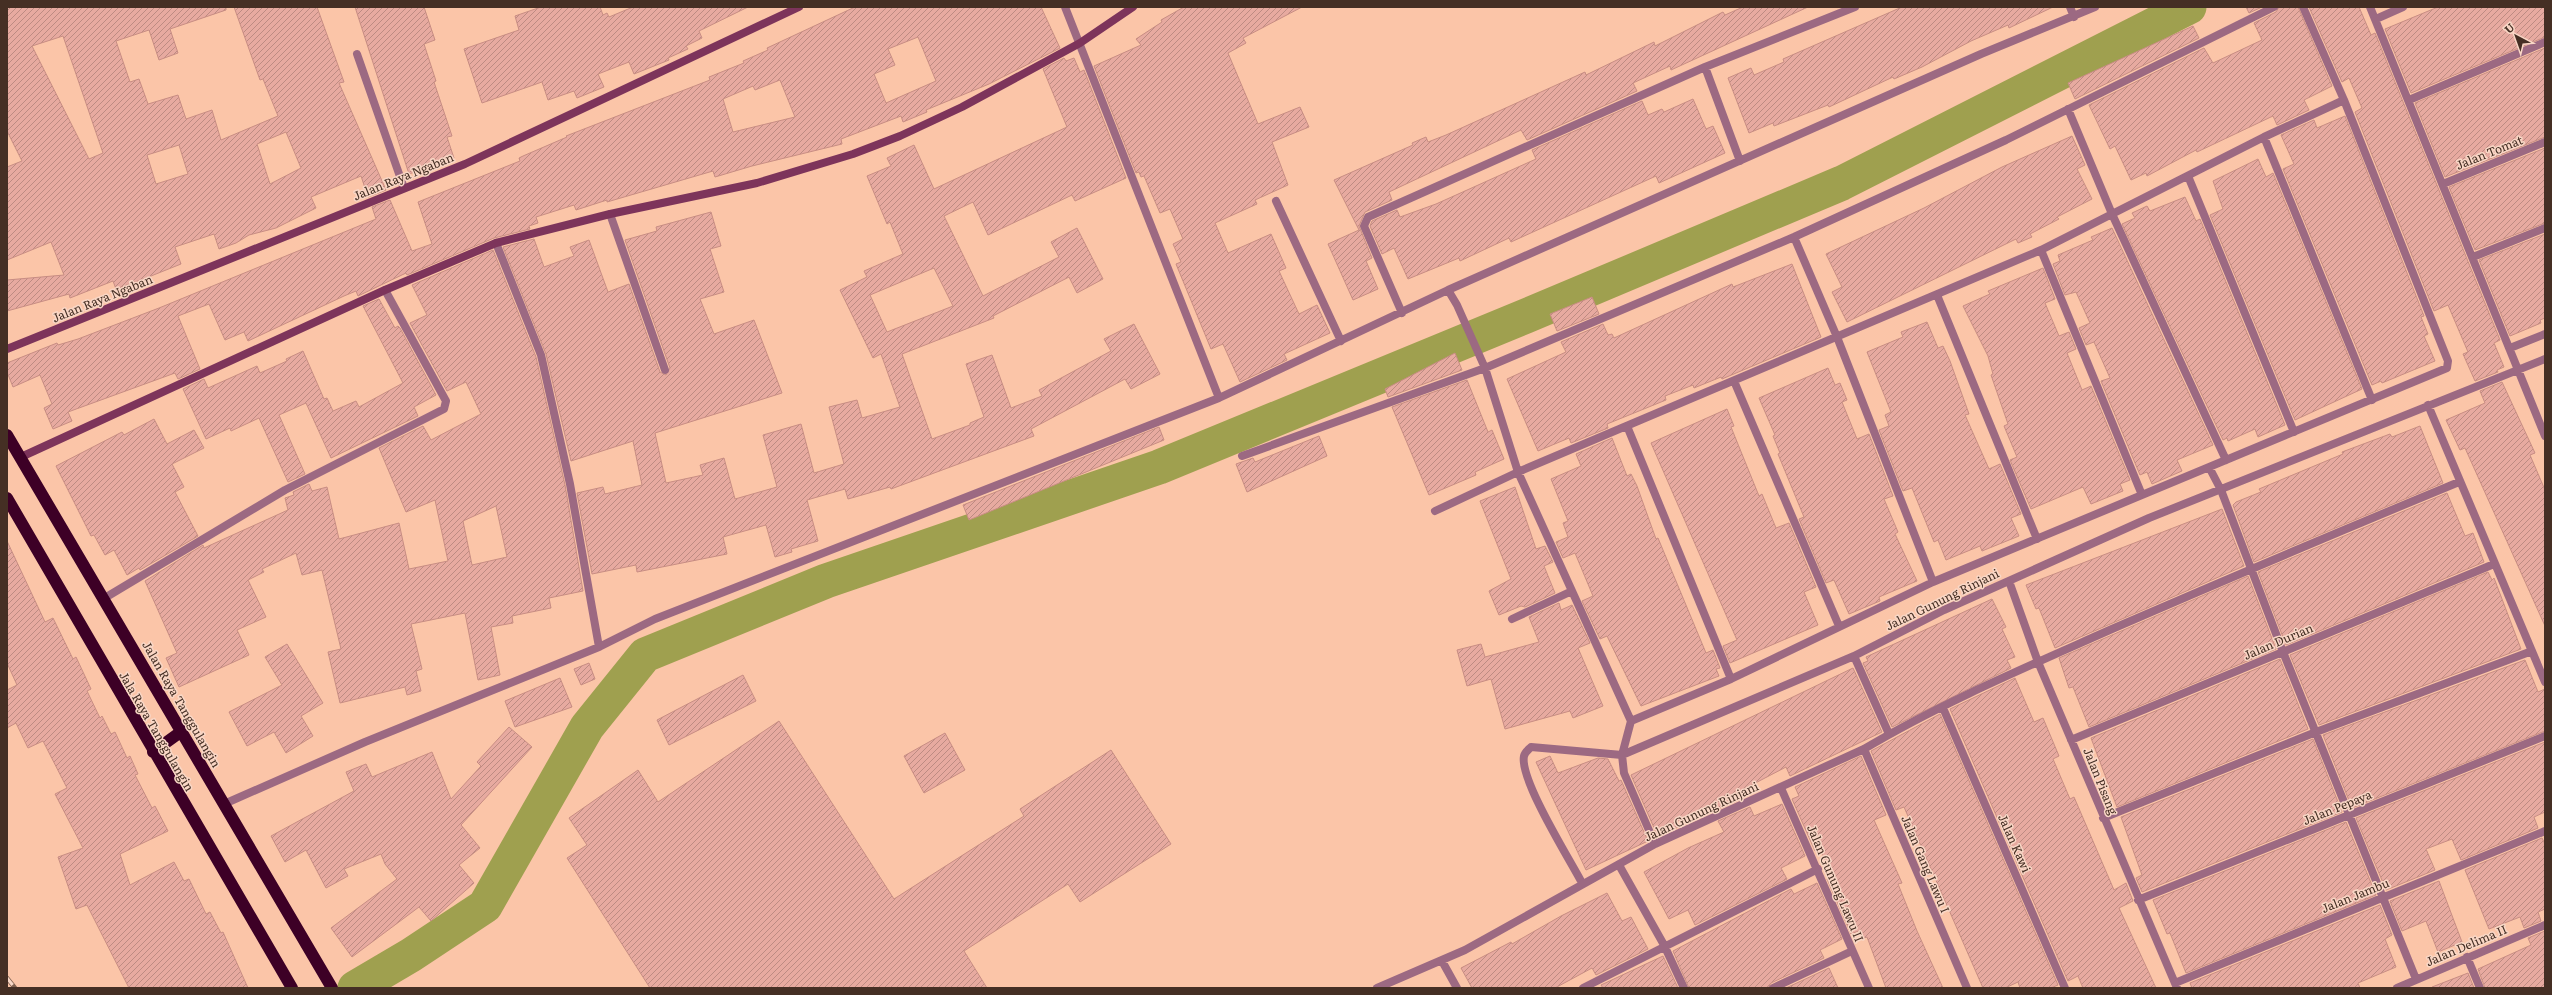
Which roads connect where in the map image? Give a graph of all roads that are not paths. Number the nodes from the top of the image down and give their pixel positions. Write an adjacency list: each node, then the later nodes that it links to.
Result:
1 (799, 7): 25 (street, Jalan Raya Ngaban)
2 (1065, 7): 14 (street)
3 (1133, 7): 14 (street)
4 (1855, 7): 16 (street)
5 (2070, 7): 11 (street)
6 (2096, 7): 11 (street)
7 (2274, 7): 19 (street)
8 (2303, 7): 17 (street)
9 (2370, 7): 12 (street)
10 (2403, 7): 12 (street)
11 (2074, 17): 22 (street)
12 (2376, 19): 18 (street)
13 (2545, 42): 18 (street)
14 (1080, 43): 27 (street); 48 (street)
15 (357, 54): 25 (street)
16 (1705, 67): 22 (street); 37 (street)
17 (2344, 100): 20 (street); 49 (street)
18 (2409, 100): 24 (street)
19 (2068, 109): 28 (street); 30 (street)
20 (2264, 137): 23 (street); 49 (street)
21 (2545, 142): 24 (street, Jalan Tomat)
22 (1740, 161): 35 (street)
23 (2188, 176): 28 (street); 52 (street)
24 (2443, 184): 33 (street)
25 (404, 188): 42 (street, Jalan Raya Ngaban)
26 (1276, 201): 40 (street)
27 (610, 214): 31 (street); 46 (street)
28 (2112, 214): 32 (street); 57 (street)
29 (2545, 228): 33 (street)
30 (1794, 237): 39 (street); 44 (street)
31 (496, 243): 34 (street); 74 (street)
32 (2042, 250): 36 (street); 62 (street)
33 (2473, 257): 41 (street)
34 (385, 290): 56 (street); 71 (street)
35 (1448, 290): 37 (street); 44 (street)
36 (1937, 295): 39 (street); 65 (street)
37 (1402, 313): 40 (street)
38 (2545, 334): 41 (street)
39 (1837, 337): 47 (street); 69 (street)
40 (1341, 341): 48 (street)
41 (2510, 348): 45 (street)
42 (7, 349)
43 (2545, 358): 45 (street, Jalan Gunung Rinjani)
44 (1484, 368): 55 (street); 59 (street)
45 (2518, 369): 50 (street, Jalan Gunung Rinjani); 54 (street)
46 (665, 370)
47 (1734, 381): 51 (street); 73 (street)
48 (1219, 398): 74 (street)
49 (2372, 400): 52 (street)
50 (2428, 405): 60 (street); 61 (street, Jalan Gunung Rinjani)
51 (1627, 426): 59 (street); 79 (street)
52 (2294, 432): 57 (street)
53 (7, 435): 56 (highway, Jalan Raya Tanggulangin)
54 (2545, 436)
55 (1242, 456)
56 (21, 457): 71 (highway, Jalan Raya Tanggulangin)
57 (2226, 460): 58 (street)
58 (2209, 467): 61 (street); 62 (street)
59 (1518, 472): 64 (street); 70 (street)
60 (2459, 482): 66 (street); 67 (street, Jalan Gunung Rinjani)
61 (2221, 490): 67 (street); 68 (street, Jalan Gunung Rinjani)
62 (2142, 495): 65 (street)
63 (7, 498): 89 (highway, Jala Raya Tanggulangin)
64 (1435, 511)
65 (2037, 539): 69 (street)
66 (2494, 564): 75 (street); 76 (street, Jalan Durian)
67 (2250, 569): 76 (street); 78 (street, Jalan Gunung Rinjani)
68 (2009, 580): 77 (street, Jalan Gunung Rinjani); 78 (street, Jalan Pisang)
69 (1933, 582): 73 (street)
70 (1572, 591): 72 (street); 82 (street)
71 (103, 598): 83 (highway, Jalan Raya Tanggulangin)
72 (1512, 619)
73 (1840, 626): 79 (street)
74 (599, 647): 92 (street)
75 (2532, 651): 80 (street); 84 (street)
76 (2283, 652): 84 (street); 87 (street, Jalan Durian)
77 (1854, 656): 85 (street); 90 (street, Jalan Gunung Rinjani)
78 (2038, 662): 81 (street, Jalan Gunung Rinjani); 87 (street, Jalan Pisang)
79 (1731, 679): 82 (street)
80 (2545, 682)
81 (1943, 708): 85 (street, Jalan Gunung Rinjani); 118 (street, Jalan Kawi)
82 (1631, 721): 90 (street)
83 (182, 731): 89 (highway); 92 (highway, Jalan Raya Tanggulangin)
84 (2316, 732): 93 (street); 94 (street)
85 (1889, 734): 88 (street, Jalan Gunung Rinjani)
86 (2545, 736): 93 (street, Jalan Pepaya)
87 (2071, 740): 94 (street, Jalan Pisang)
88 (1864, 749): 91 (street, Jalan Gunung Rinjani); 117 (street, Jalan Gang Lawu I)
89 (153, 752): 109 (highway, Jala Raya Tanggulangin)
90 (1622, 755): 96 (street); 99 (street)
91 (1781, 788): 96 (street, Jalan Gunung Rinjani); 98 (street, Jalan Gunung Lawu II)
92 (224, 804): 110 (highway, Jalan Raya Tanggulangin)
93 (2350, 815): 100 (street); 101 (street, Jalan Pepaya)
94 (2103, 818): 101 (street, Jalan Pisang)
95 (2545, 831): 100 (street, Jalan Jambu)
96 (1655, 844): 97 (street, Jalan Gunung Rinjani)
97 (1619, 865): 99 (street, Jalan Gunung Rinjani); 103 (street)
98 (1818, 869): 103 (street); 104 (street, Jalan Gunung Lawu II)
99 (1582, 884): 106 (street, Jalan Gunung Rinjani)
100 (2384, 896): 107 (street); 108 (street, Jalan Jambu)
101 (2138, 900): 108 (street, Jalan Pisang)
102 (2545, 925): 105 (street, Jalan Delima II)
103 (1664, 946): 113 (street); 114 (street)
104 (1852, 951): 115 (street); 116 (street, Jalan Gunung Lawu II)
105 (2467, 957): 107 (street, Jalan Delima II); 120 (street)
106 (1442, 960): 111 (street, Jalan Gunung Rinjani); 112 (street)
107 (2416, 979): 119 (street, Jalan Delima II)
108 (2176, 985)
109 (292, 988)
110 (332, 988)
111 (1377, 988)
112 (1457, 988)
113 (1583, 988)
114 (1684, 988)
115 (1773, 988)
116 (1869, 988)
117 (1966, 988)
118 (2065, 988)
119 (2398, 988)
120 (2480, 988)

